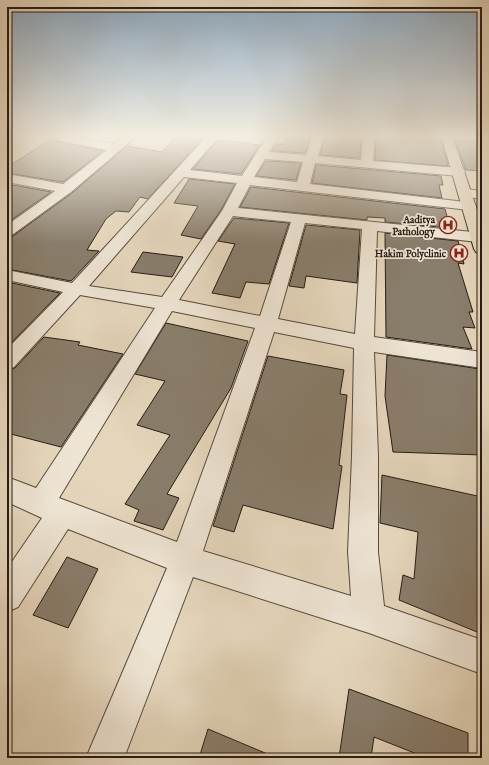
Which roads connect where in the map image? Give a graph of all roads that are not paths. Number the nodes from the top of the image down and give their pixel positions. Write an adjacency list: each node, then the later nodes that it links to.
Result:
1 (88, 171): 10 (street)
2 (251, 171): 8 (street)
3 (307, 171): 9 (street)
4 (442, 171): 6 (street)
5 (182, 172): 8 (street); 19 (street)
6 (459, 172): 12 (main road)
7 (7, 178): 10 (street)
8 (245, 181): 9 (street); 13 (street)
9 (302, 187): 12 (street)
10 (66, 189): 16 (street)
11 (482, 195): 12 (street)
12 (467, 200): 17 (main road)
13 (229, 211): 14 (street); 20 (street)
14 (299, 219): 15 (street); 21 (street)
15 (370, 226): 17 (street); 22 (street)
16 (7, 232)
17 (480, 243)
18 (7, 275): 19 (street)
19 (76, 289): 20 (street); 24 (street)
20 (167, 304): 21 (street); 26 (street)
21 (267, 323): 22 (street); 27 (street)
22 (364, 343): 23 (street); 29 (street)
23 (482, 360)
24 (7, 362)
25 (7, 489): 26 (street)
26 (52, 508): 27 (street); 28 (street)
27 (185, 560): 29 (street); 31 (street)
28 (7, 596)
29 (369, 617): 30 (street)
30 (482, 657)
31 (105, 758)

